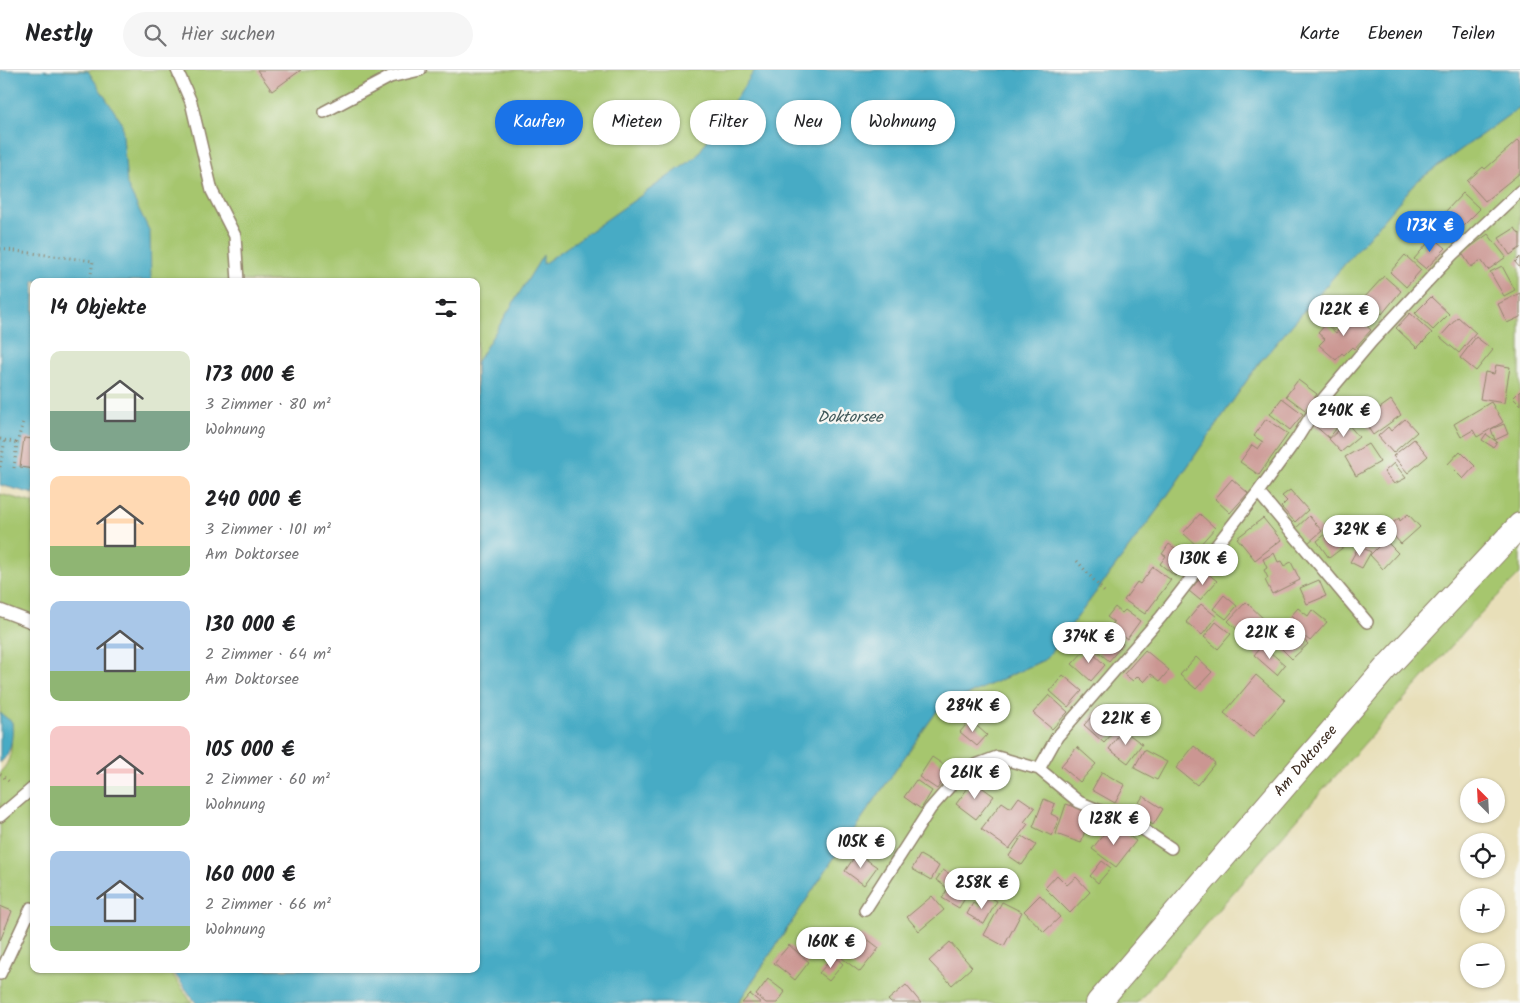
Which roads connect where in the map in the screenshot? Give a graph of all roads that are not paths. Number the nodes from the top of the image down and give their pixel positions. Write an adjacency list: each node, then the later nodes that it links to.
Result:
1 (177, 70): 5 (lane)
2 (420, 70): 3 (lane)
3 (324, 112)
4 (1520, 191): 6 (lane)
5 (238, 278)
6 (1258, 492): 10 (lane); 11 (lane)
7 (1520, 525): 18 (street, Am Doktorsee)
8 (0, 610): 9 (lane)
9 (30, 621)
10 (1367, 622)
11 (1039, 769): 14 (lane); 16 (lane)
12 (30, 790): 13 (lane)
13 (0, 816)
14 (1171, 848)
15 (30, 910): 17 (lane)
16 (865, 910)
17 (0, 974)
18 (1098, 1003)

